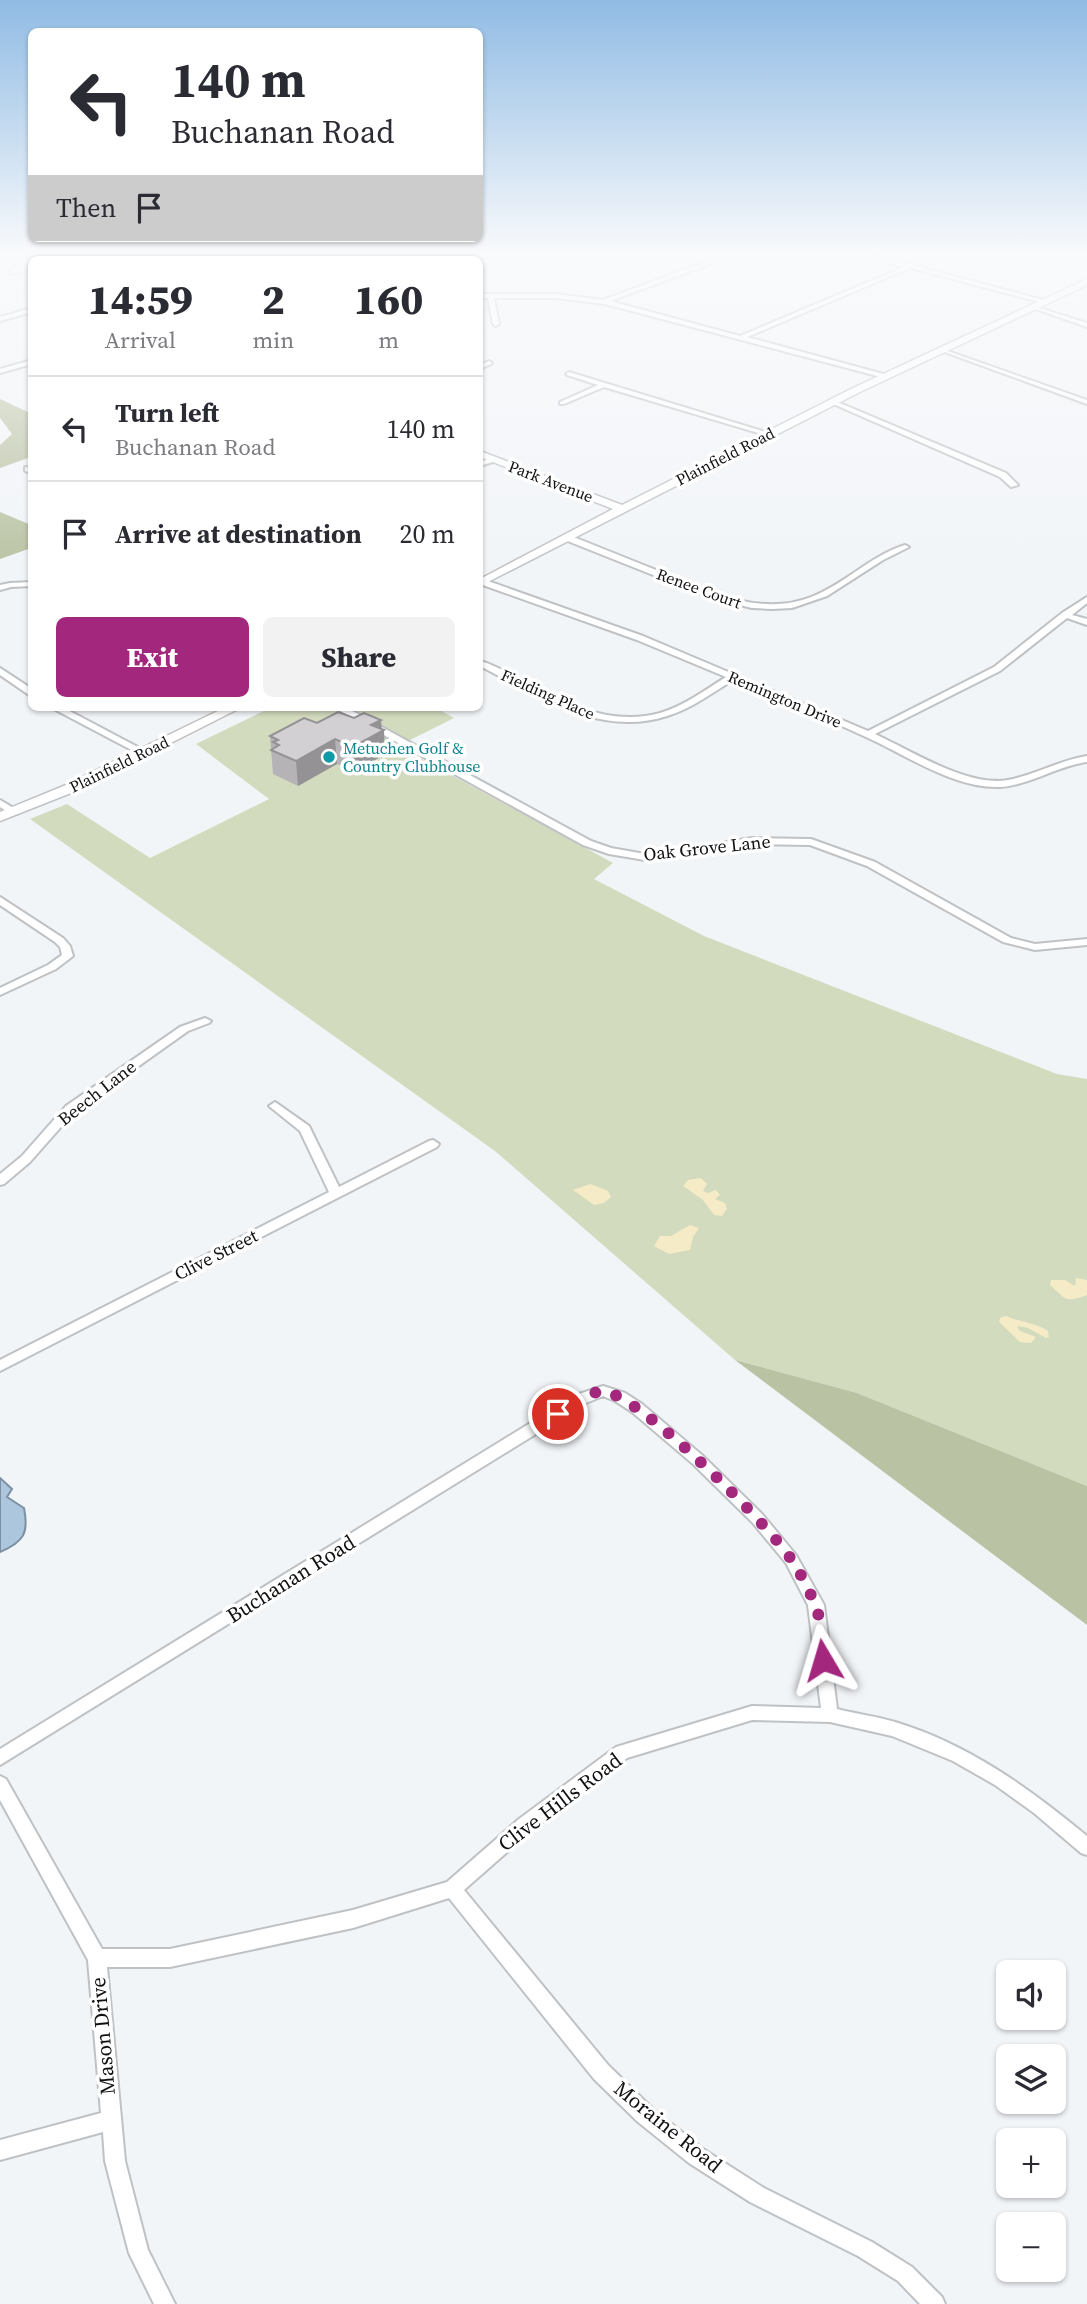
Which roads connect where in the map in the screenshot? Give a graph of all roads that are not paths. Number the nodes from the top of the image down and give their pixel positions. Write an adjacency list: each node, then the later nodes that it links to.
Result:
1 (826, 361): 9 (street)
2 (917, 361): 9 (street, Plainfield Road)
3 (973, 361): 12 (street)
4 (28, 363): 7 (street)
5 (489, 363): 6 (street)
6 (483, 366)
7 (0, 370)
8 (569, 374): 10 (street)
9 (885, 376): 11 (street, Plainfield Road)
10 (603, 385): 13 (street); 14 (street)
11 (833, 402): 14 (street, Plainfield Road); 18 (street)
12 (1087, 402)
13 (562, 403)
14 (767, 433): 19 (street, Plainfield Road)
15 (483, 455): 16 (street, Park Avenue)
16 (494, 459): 17 (street); 19 (street, Park Avenue)
17 (483, 463)
18 (1014, 485)
19 (622, 509): 20 (street, Plainfield Road)
20 (568, 538): 21 (street, Renee Court); 22 (street, Plainfield Road)
21 (905, 547)
22 (483, 582)
23 (28, 584): 25 (street)
24 (483, 584): 31 (street, Remington Drive)
25 (0, 588)
26 (1087, 599): 27 (street)
27 (1065, 615): 28 (street); 36 (street)
28 (1087, 622)
29 (483, 664): 31 (street, Fielding Place)
30 (0, 671): 32 (street)
31 (733, 677): 36 (street, Remington Drive)
32 (28, 691)
33 (63, 711): 37 (street)
34 (228, 711): 37 (street, Plainfield Road)
35 (345, 711): 43 (street, Oak Grove Lane)
36 (868, 734): 38 (street, Remington Drive)
37 (144, 753): 40 (street, Plainfield Road)
38 (1087, 759)
39 (0, 803): 40 (street)
40 (14, 812): 41 (street, Plainfield Road)
41 (0, 817)
42 (0, 900): 44 (street)
43 (1087, 942)
44 (0, 992)
45 (205, 1021): 48 (street, Beech Lane)
46 (275, 1106): 49 (street)
47 (433, 1144): 49 (street, Clive Street)
48 (0, 1181)
49 (336, 1193): 50 (street, Clive Street)
50 (0, 1367)
51 (830, 1715): 52 (street, Buchanan Road); 54 (street, Clive Hills Road); 55 (street, Clive Hills Road)
52 (0, 1758)
53 (0, 1784): 56 (street, Mason Drive)
54 (1087, 1847)
55 (452, 1889): 56 (street, Clive Hills Road); 60 (street, Moraine Road)
56 (97, 1958): 57 (street, Mason Drive)
57 (110, 2120): 58 (street); 59 (street, Mason Drive)
58 (0, 2150)
59 (165, 2304)
60 (935, 2304)

